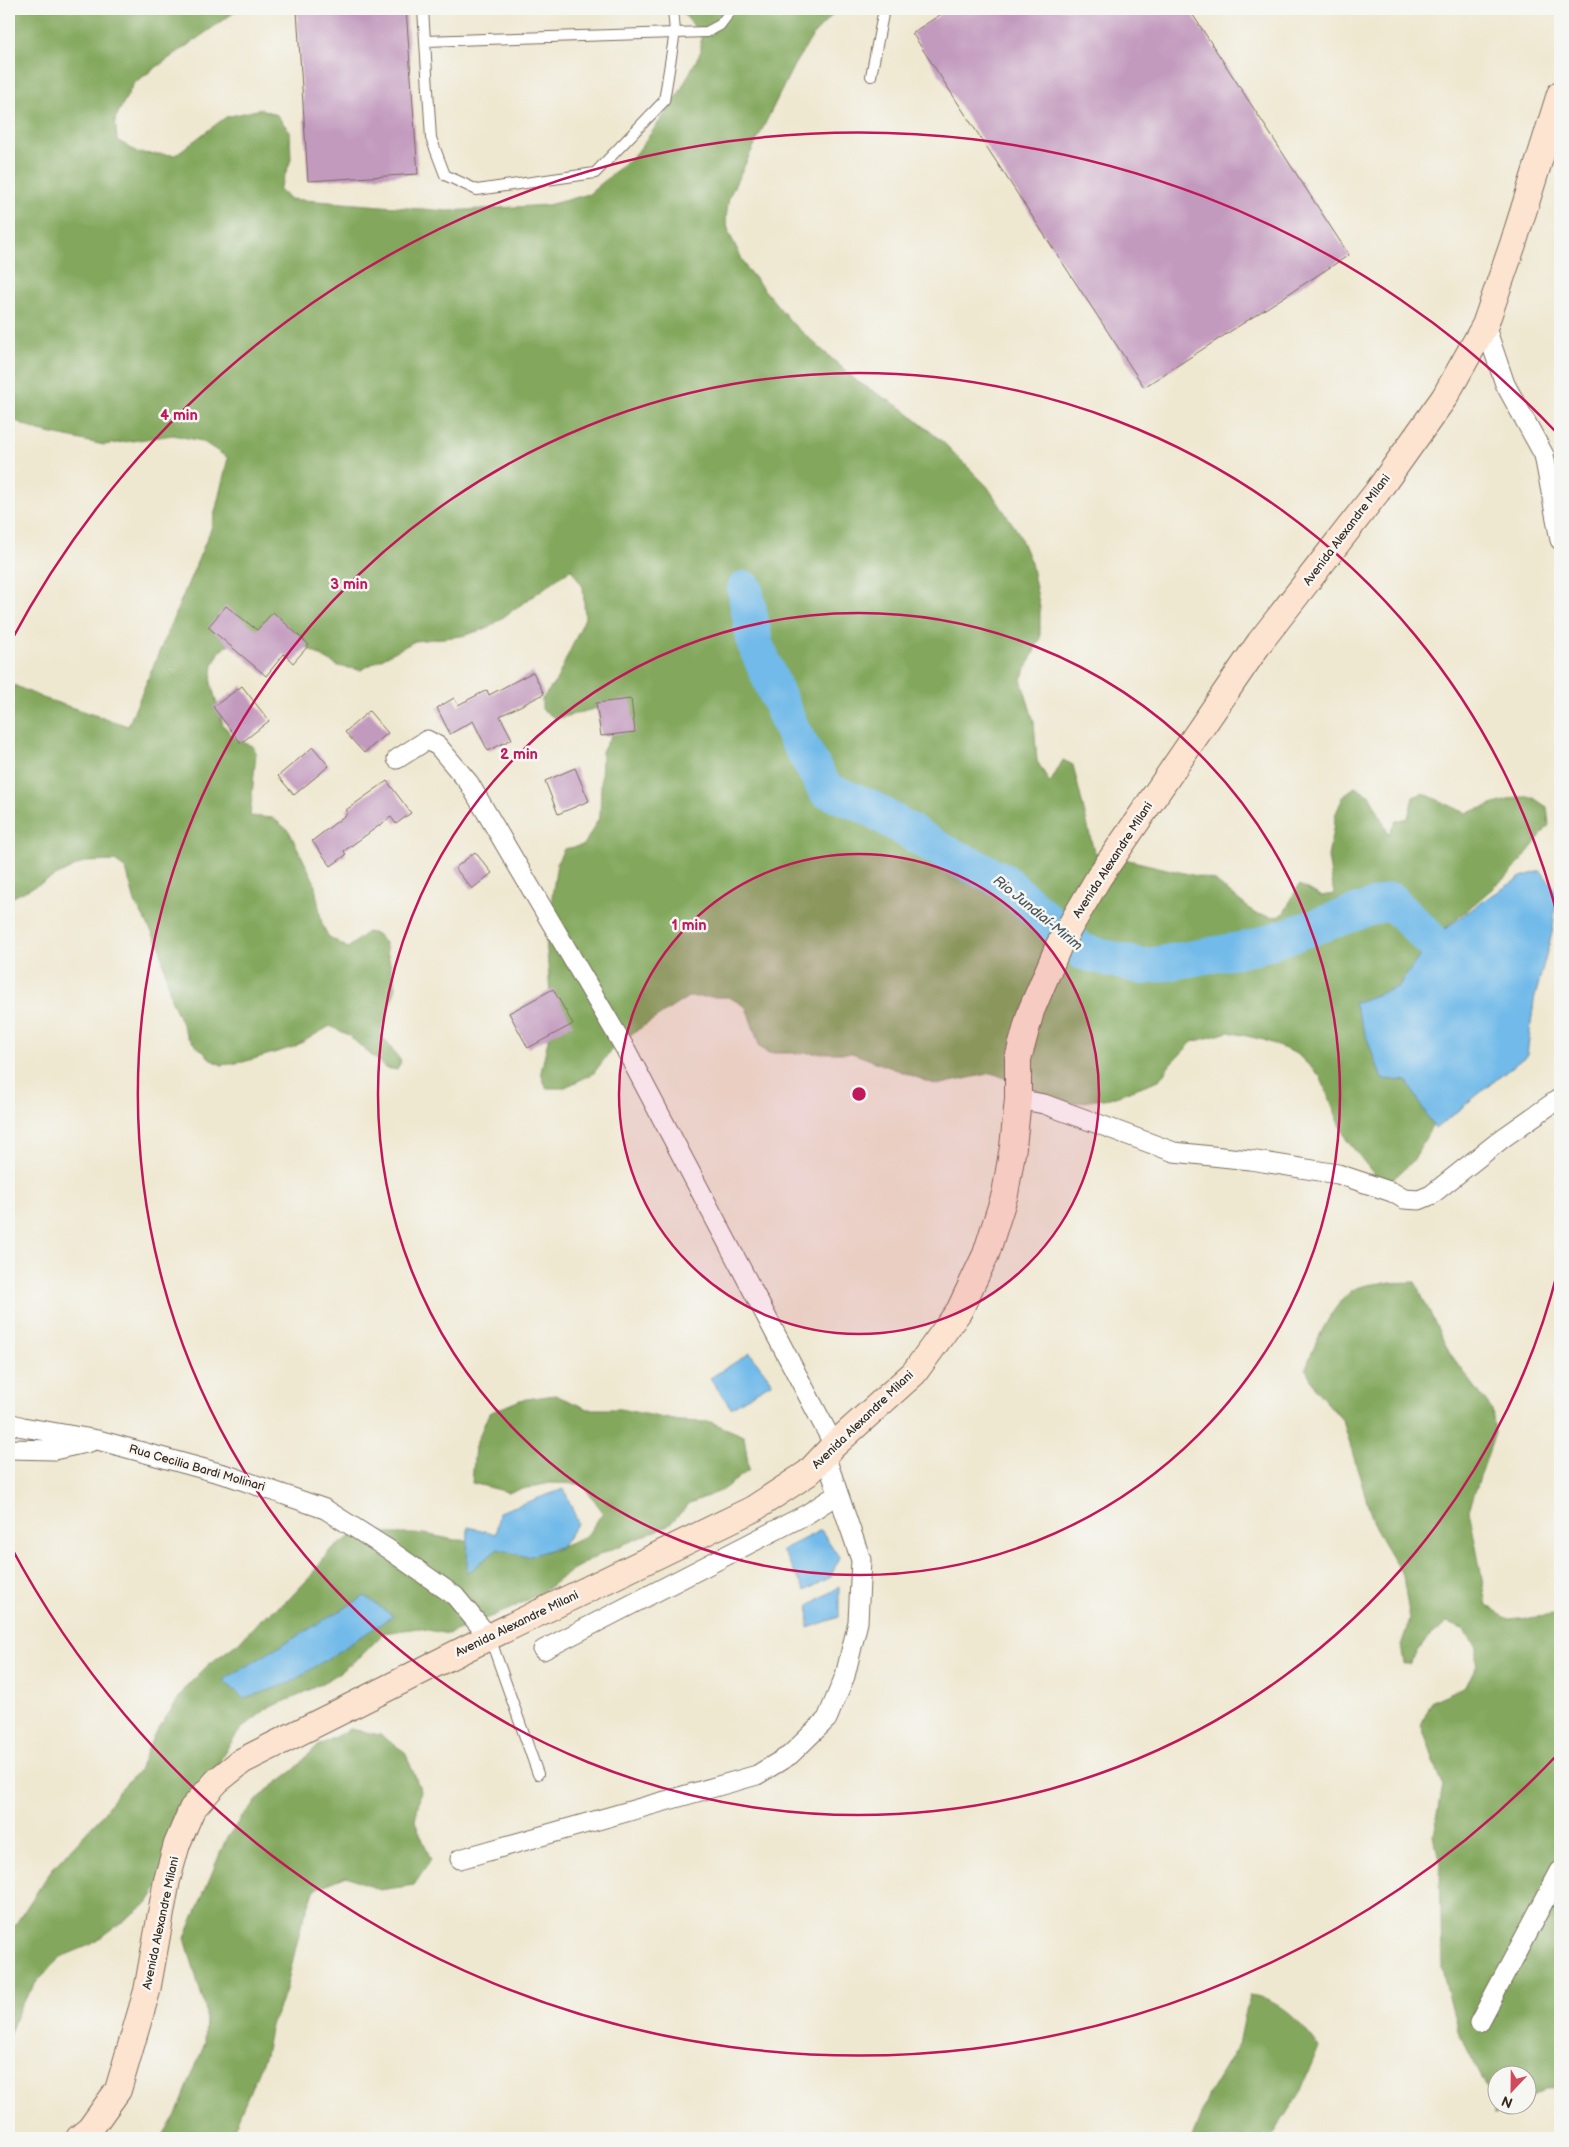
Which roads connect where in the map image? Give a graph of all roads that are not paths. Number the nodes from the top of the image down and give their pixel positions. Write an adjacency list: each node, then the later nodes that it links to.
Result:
1 (422, 9): 6 (lane)
2 (673, 9): 5 (lane)
3 (732, 9): 5 (lane)
4 (884, 9): 7 (lane)
5 (674, 32): 6 (lane); 6 (lane)
6 (425, 41)
7 (871, 76)
8 (1560, 94): 9 (street, Avenida Alexandre Milani)
9 (1485, 325): 10 (street); 13 (street, Avenida Alexandre Milani)
10 (1560, 540)
11 (397, 759): 17 (street)
12 (1560, 1098): 13 (street)
13 (1018, 1099): 17 (street, Avenida Alexandre Milani)
14 (9, 1423): 15 (street, Rua Cecilia Bardi Molinari)
15 (98, 1440): 16 (street); 19 (street, Rua Cecilia Bardi Molinari)
16 (9, 1449)
17 (830, 1450): 18 (street); 19 (street, Avenida Alexandre Milani)
18 (838, 1494): 20 (street); 22 (street)
19 (489, 1637): 21 (lane); 25 (street, Avenida Alexandre Milani)
20 (543, 1650)
21 (538, 1774)
22 (460, 1859)
23 (1560, 1871): 24 (street)
24 (1479, 2023)
25 (79, 2138)

